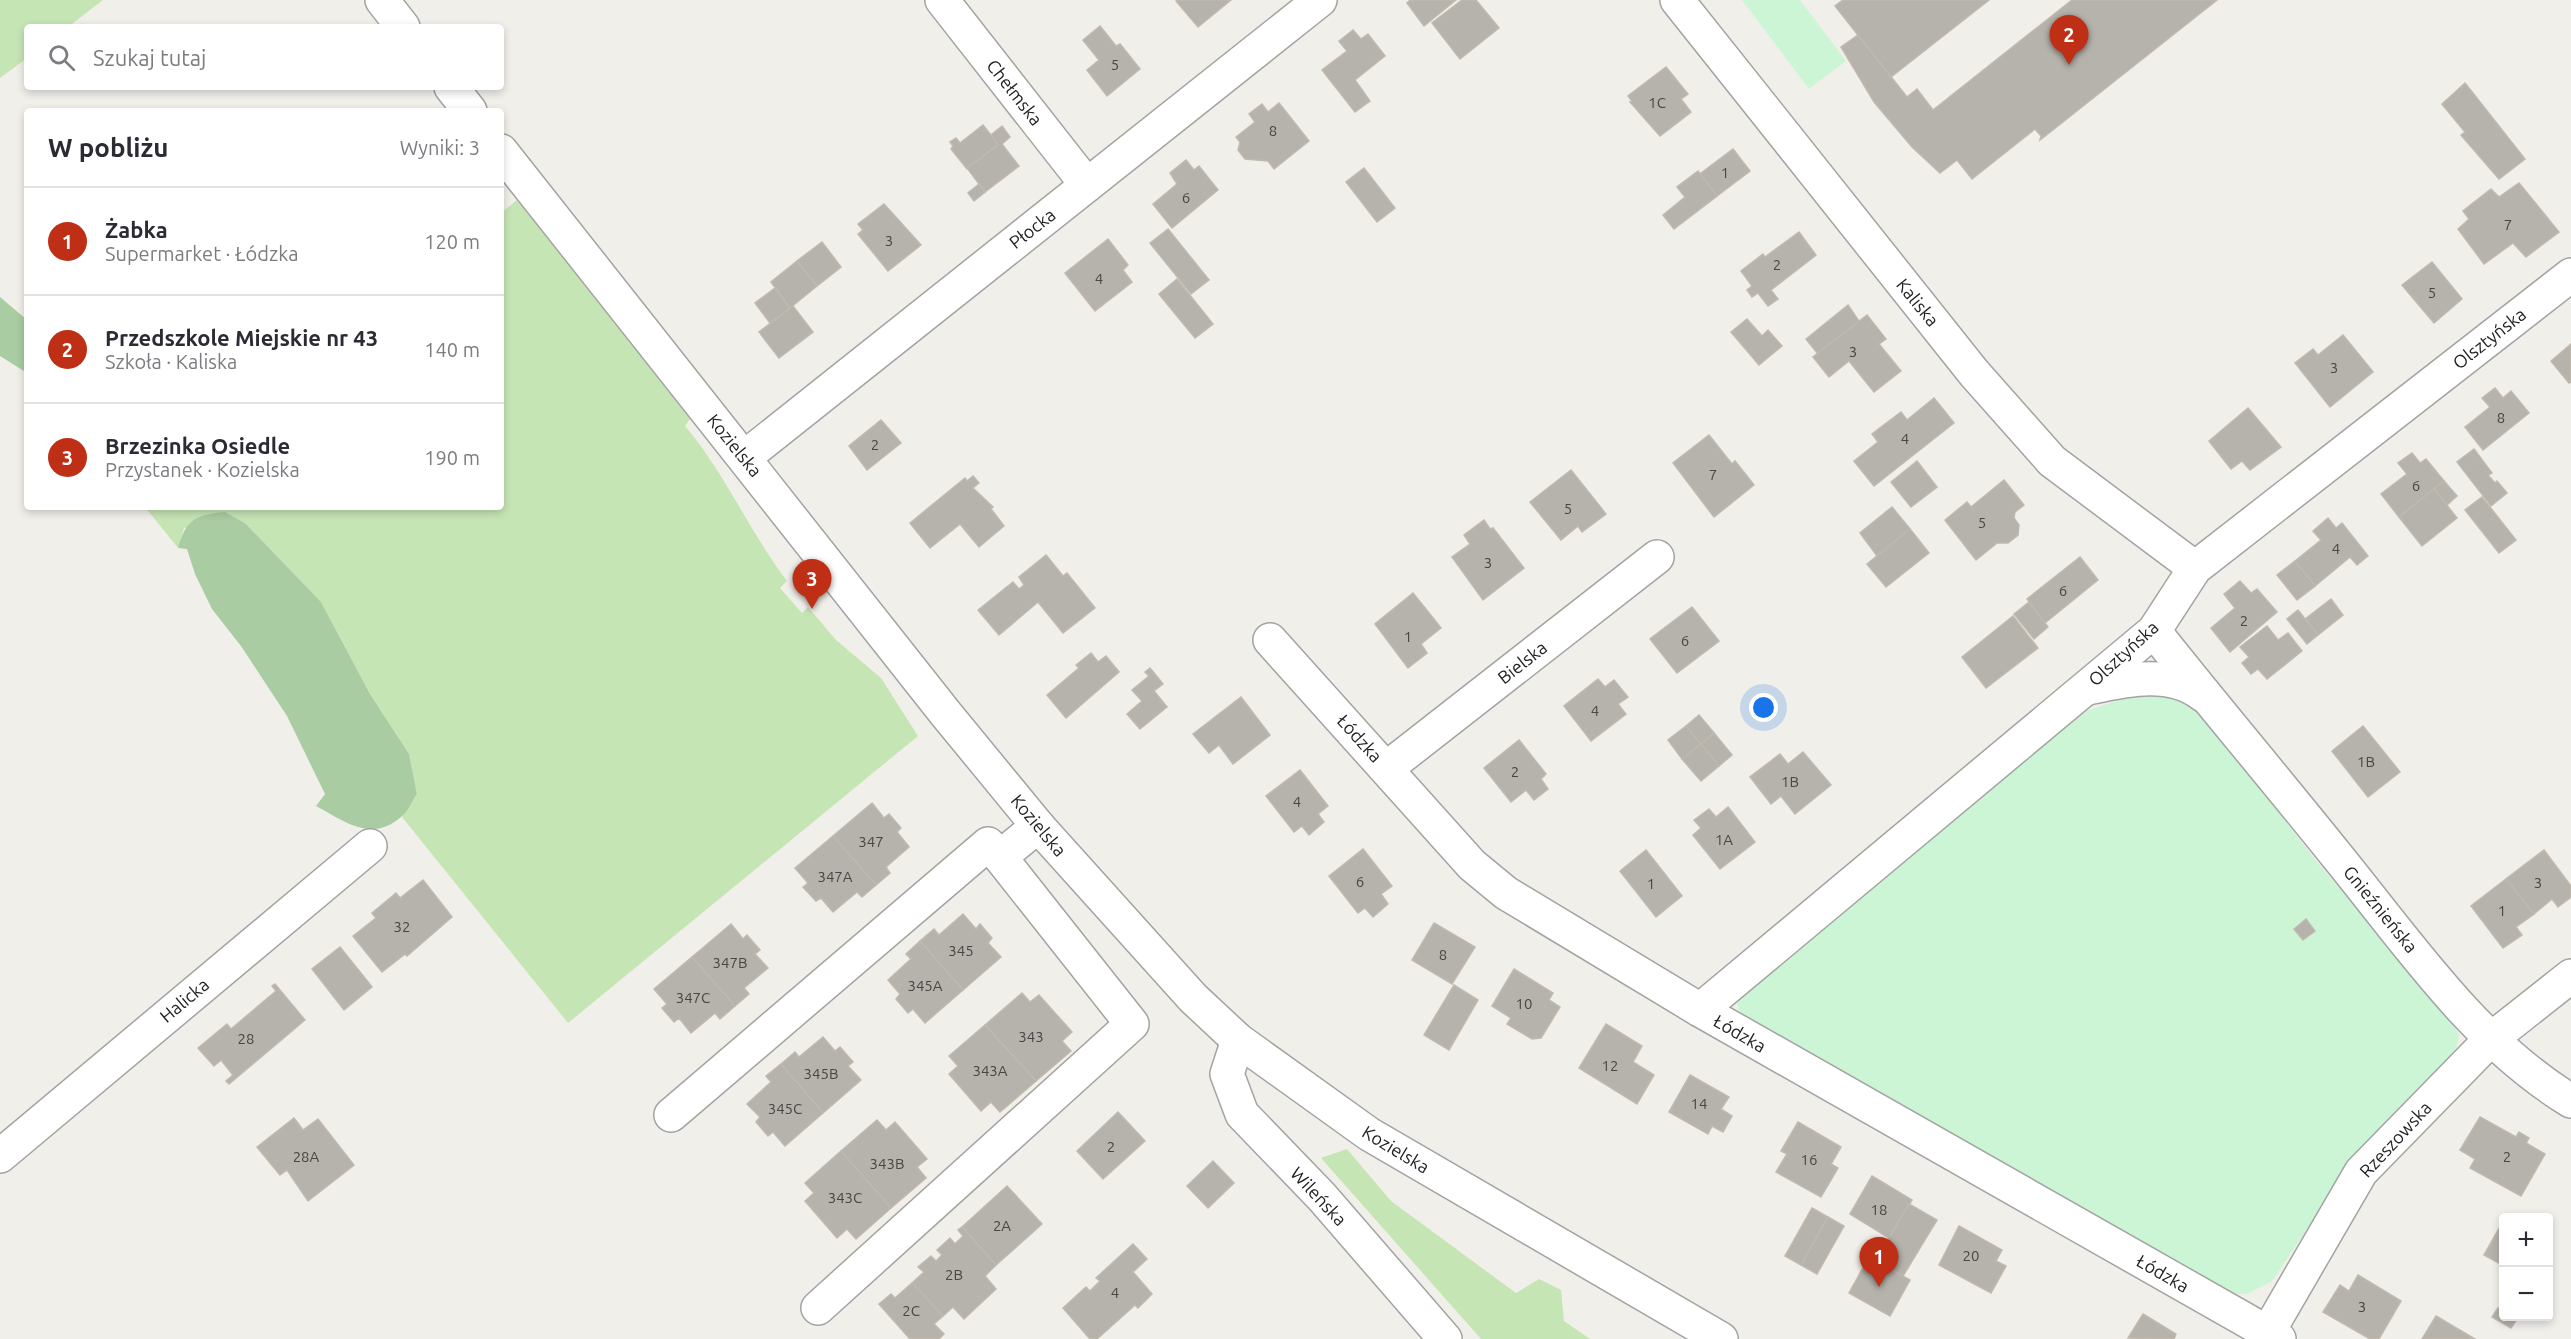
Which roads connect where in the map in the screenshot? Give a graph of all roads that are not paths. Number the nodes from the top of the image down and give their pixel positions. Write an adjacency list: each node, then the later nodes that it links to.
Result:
1 (382, 0): 5 (street)
2 (942, 0): 9 (street, Chełmska)
3 (1320, 0): 9 (street, Płocka)
4 (1677, 0): 13 (street, Kaliska)
5 (401, 24)
6 (453, 90): 7 (street)
7 (468, 108)
8 (504, 155): 11 (street, Kozielska)
9 (1087, 185): 11 (street, Płocka)
10 (2571, 275): 13 (street, Olsztyńska)
11 (745, 457): 19 (street, Kozielska)
12 (1657, 557): 18 (street, Bielska)
13 (2195, 568): 14 (street, Olsztyńska)
14 (2154, 631): 16 (street, Olsztyńska); 17 (street, Gnieźnieńska)
15 (1270, 640): 18 (street, Łódzka)
16 (2083, 689): 17 (street, Gnieźnieńska); 23 (street, Olsztyńska)
17 (2208, 699): 25 (street, Gnieźnieńska)
18 (1387, 768): 23 (street, Łódzka)
19 (1038, 826): 21 (street); 24 (street, Kozielska)
20 (370, 846): 28 (street, Halicka)
21 (1000, 858): 27 (street); 29 (street)
22 (2571, 976): 25 (street, Rzeszowska)
23 (1700, 1010): 31 (street, Łódzka)
24 (1238, 1040): 30 (street, Wileńska); 32 (street, Kozielska)
25 (2490, 1040): 26 (street, Gnieźnieńska); 31 (street, Rzeszowska)
26 (2571, 1101)
27 (671, 1115)
28 (0, 1156)
29 (818, 1308)
30 (1434, 1335)
31 (2270, 1337)
32 (1720, 1339)

